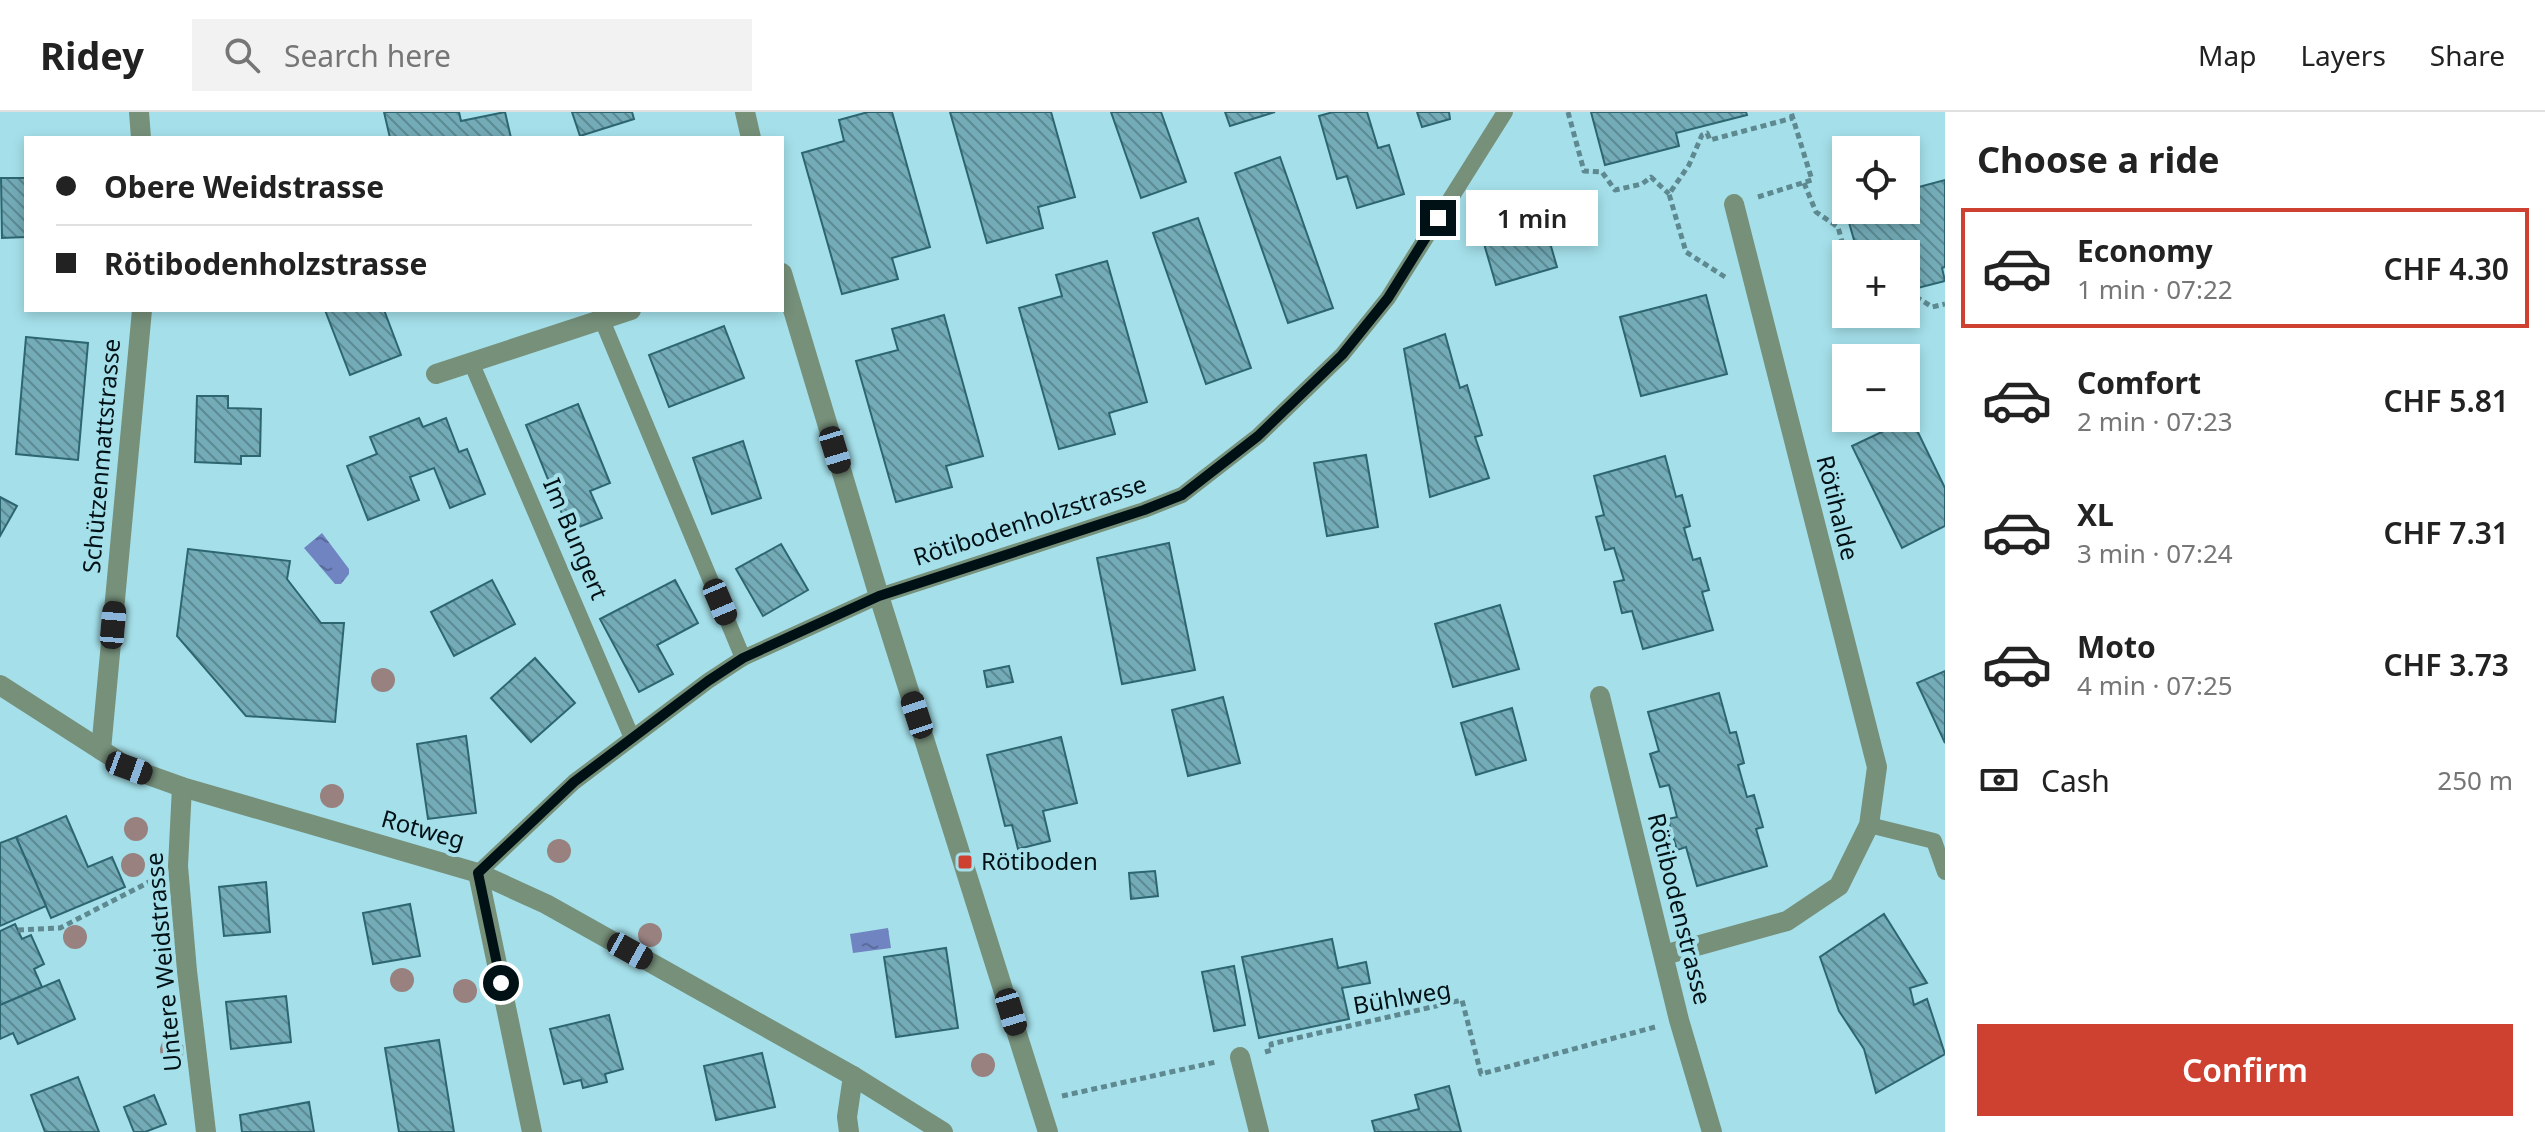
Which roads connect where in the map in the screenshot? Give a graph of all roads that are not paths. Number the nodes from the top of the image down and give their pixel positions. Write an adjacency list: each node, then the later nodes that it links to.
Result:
1 (139, 112): 4 (street)
2 (745, 112): 5 (street)
3 (1505, 112): 13 (lane, Rötibodenholzstrasse)
4 (141, 136)
5 (751, 136)
6 (1734, 204): 20 (street, Rötihalde)
7 (784, 280): 13 (street)
8 (142, 312): 18 (street, Schützenmattstrasse)
9 (625, 312): 10 (street)
10 (602, 320): 11 (street); 14 (lane)
11 (471, 362): 12 (street); 17 (lane, Im Bungert)
12 (436, 374)
13 (879, 596): 14 (lane, Rötibodenholzstrasse); 30 (street)
14 (743, 658): 17 (lane, Rötibodenholzstrasse)
15 (0, 685): 18 (street, Rotweg)
16 (1600, 696): 23 (street, Rötibodenstrasse)
17 (632, 738): 22 (lane, Rötibodenholzstrasse)
18 (101, 750): 19 (street, Rotweg)
19 (182, 787): 22 (street, Rotweg); 26 (street, Untere Weidstrasse)
20 (1869, 825): 21 (lane); 23 (street, Rötihalde)
21 (1945, 872)
22 (478, 873): 25 (street, Rotweg); 27 (street)
23 (1664, 955): 32 (street, Rötibodenstrasse)
24 (1240, 1057): 31 (street)
25 (853, 1076): 28 (street); 29 (street, Rotweg)
26 (206, 1132)
27 (532, 1132)
28 (849, 1132)
29 (943, 1132)
30 (1048, 1132)
31 (1259, 1132)
32 (1712, 1132)

